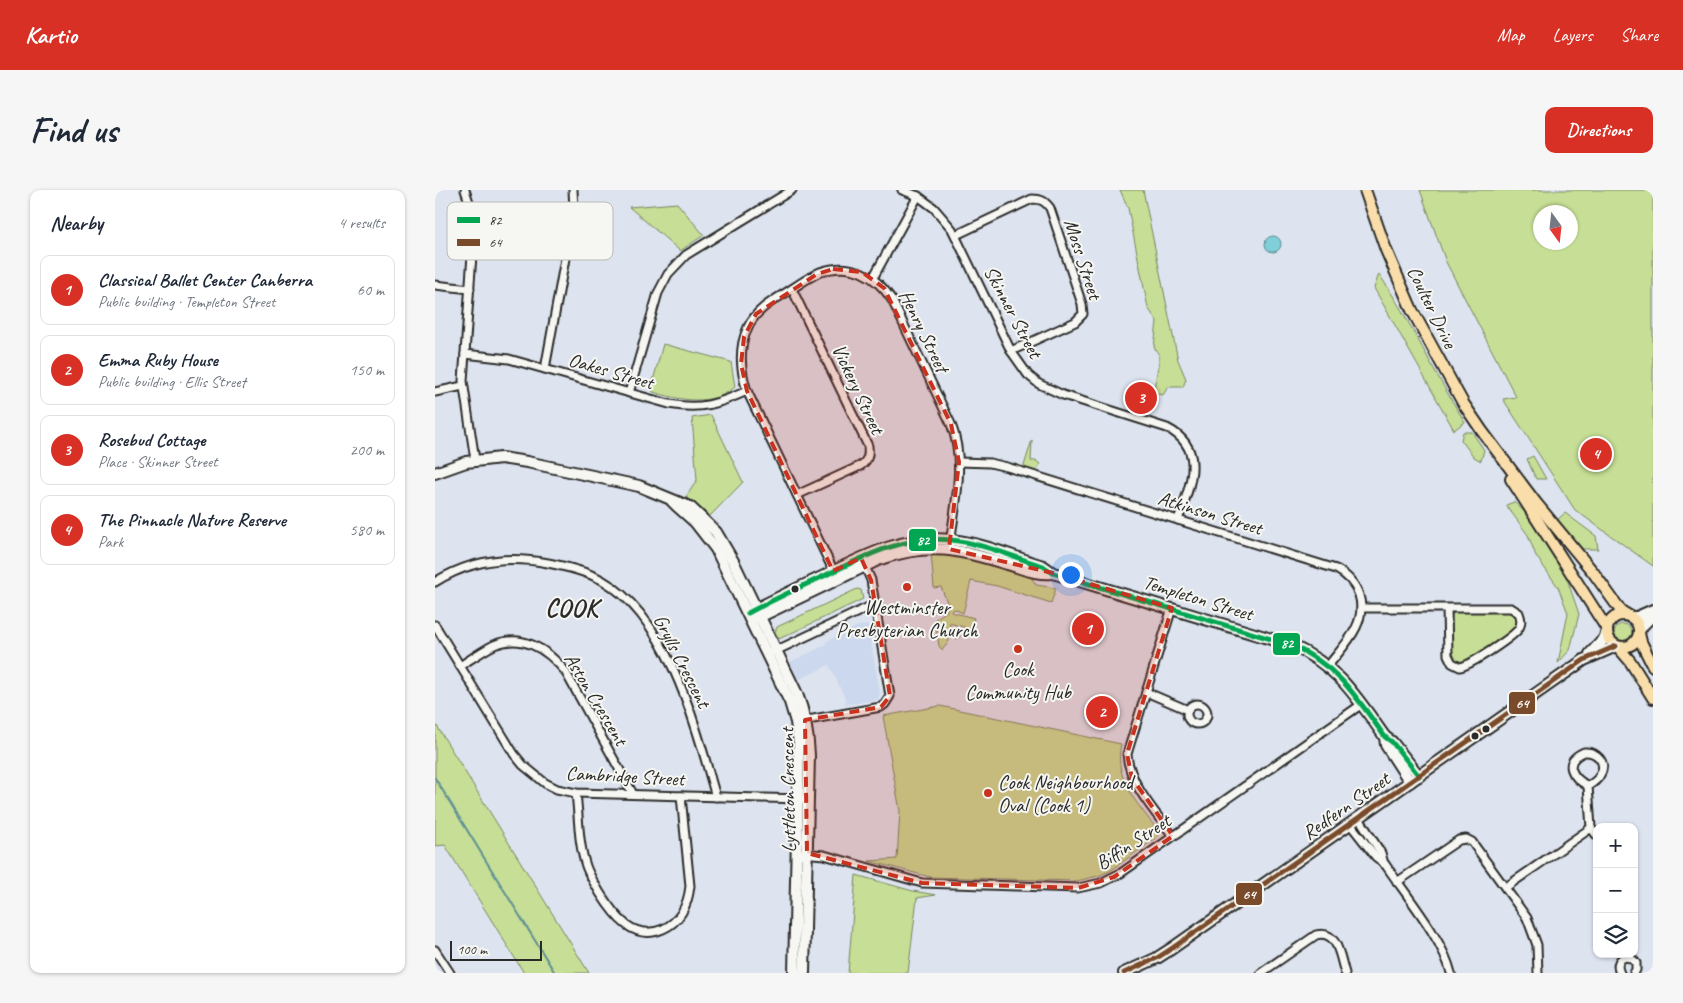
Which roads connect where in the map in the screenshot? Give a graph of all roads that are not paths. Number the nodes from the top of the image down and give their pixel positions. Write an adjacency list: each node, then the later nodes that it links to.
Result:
1 (465, 190): 6 (street)
2 (792, 190): 20 (street)
3 (902, 190): 5 (street, Skinner Street)
4 (1365, 190): 21 (main road, Coulter Drive)
5 (918, 196): 7 (street, Skinner Street); 10 (street)
6 (469, 202)
7 (956, 235): 14 (street, Skinner Street); 14 (street, Moss Street)
8 (472, 260): 12 (street)
9 (565, 260): 16 (street)
10 (873, 278): 13 (street, Henry Street); 23 (street, Henry Street)
11 (435, 285): 12 (street)
12 (470, 289): 15 (street)
13 (793, 289): 18 (street, Henry Street); 25 (street, Vickery Street)
14 (1011, 351): 26 (street, Skinner Street)
15 (465, 354): 16 (street, Oakes Street); 17 (street)
16 (545, 369): 20 (street, Oakes Street)
17 (463, 386): 19 (street); 22 (street)
18 (747, 391): 20 (street, Oakes Street); 25 (street, Henry Street)
19 (435, 392)
20 (629, 393)
21 (1482, 431): 38 (main road, Coulter Drive); 40 (main road, Coulter Drive)
22 (475, 460): 24 (street, Lyttleton Crescent); 36 (street, Lyttleton Crescent)
23 (959, 462): 26 (street, Atkinson Street); 27 (street, Henry Street)
24 (435, 473)
25 (797, 496): 29 (street, Henry Street)
26 (1178, 520): 33 (street, Atkinson Street)
27 (950, 544): 28 (street, Templeton Street); 32 (street, Templeton Street)
28 (863, 562): 29 (street, Templeton Street); 31 (street)
29 (835, 575): 36 (street, Templeton Street)
30 (435, 582): 58 (street, Grylls Crescent)
31 (875, 604): 43 (street); 52 (street)
32 (1172, 608): 46 (street, Templeton Street); 48 (street)
33 (1361, 608): 34 (street); 46 (street)
34 (1447, 608): 34 (street)
35 (1653, 610): 38 (street)
36 (754, 614): 43 (street, Lyttleton Crescent)
37 (1653, 615): 41 (street)
38 (1629, 616): 40 (main road); 41 (main road)
39 (435, 625): 45 (street, Cambridge Street)
40 (1607, 630): 42 (main road); 44 (street, Redfern Street)
41 (1639, 632): 42 (main road); 47 (main road)
42 (1617, 646): 44 (street, Redfern Street); 49 (main road)
43 (772, 652): 52 (street, Lyttleton Crescent)
44 (1584, 660): 53 (street, Redfern Street)
45 (460, 666): 55 (street, Cambridge Street); 56 (street, Aston Crescent)
46 (1328, 666): 50 (street, Templeton Street)
47 (1653, 666)
48 (1146, 692): 51 (street); 63 (street)
49 (1653, 698)
50 (1362, 704): 53 (street, Templeton Street); 63 (street, Biffin Street)
51 (1188, 710)
52 (801, 721): 59 (street, Lyttleton Crescent)
53 (1414, 779): 60 (street, Redfern Street)
54 (1588, 786): 54 (street); 61 (street)
55 (576, 793): 56 (street, Cambridge Street); 57 (street)
56 (633, 794): 57 (street, Cambridge Street)
57 (681, 796): 58 (street, Cambridge Street)
58 (716, 796): 59 (street, Cambridge Street)
59 (803, 799): 64 (street, Lyttleton Crescent)
60 (1354, 821): 65 (street); 71 (street, Redfern Street)
61 (1591, 828): 62 (street); 66 (street)
62 (1593, 831)
63 (1173, 836): 64 (street, Biffin Street)
64 (802, 853): 69 (street, Lyttleton Crescent); 70 (street, Lyttleton Crescent)
65 (1397, 882): 66 (street); 74 (street)
66 (1505, 887): 75 (street)
67 (435, 950): 68 (street)
68 (450, 973)
69 (794, 973)
70 (804, 973)
71 (1124, 973)
72 (1261, 973): 73 (street)
73 (1345, 973)
74 (1451, 973)
75 (1538, 973)
76 (1620, 973): 77 (street)
77 (1634, 973)

